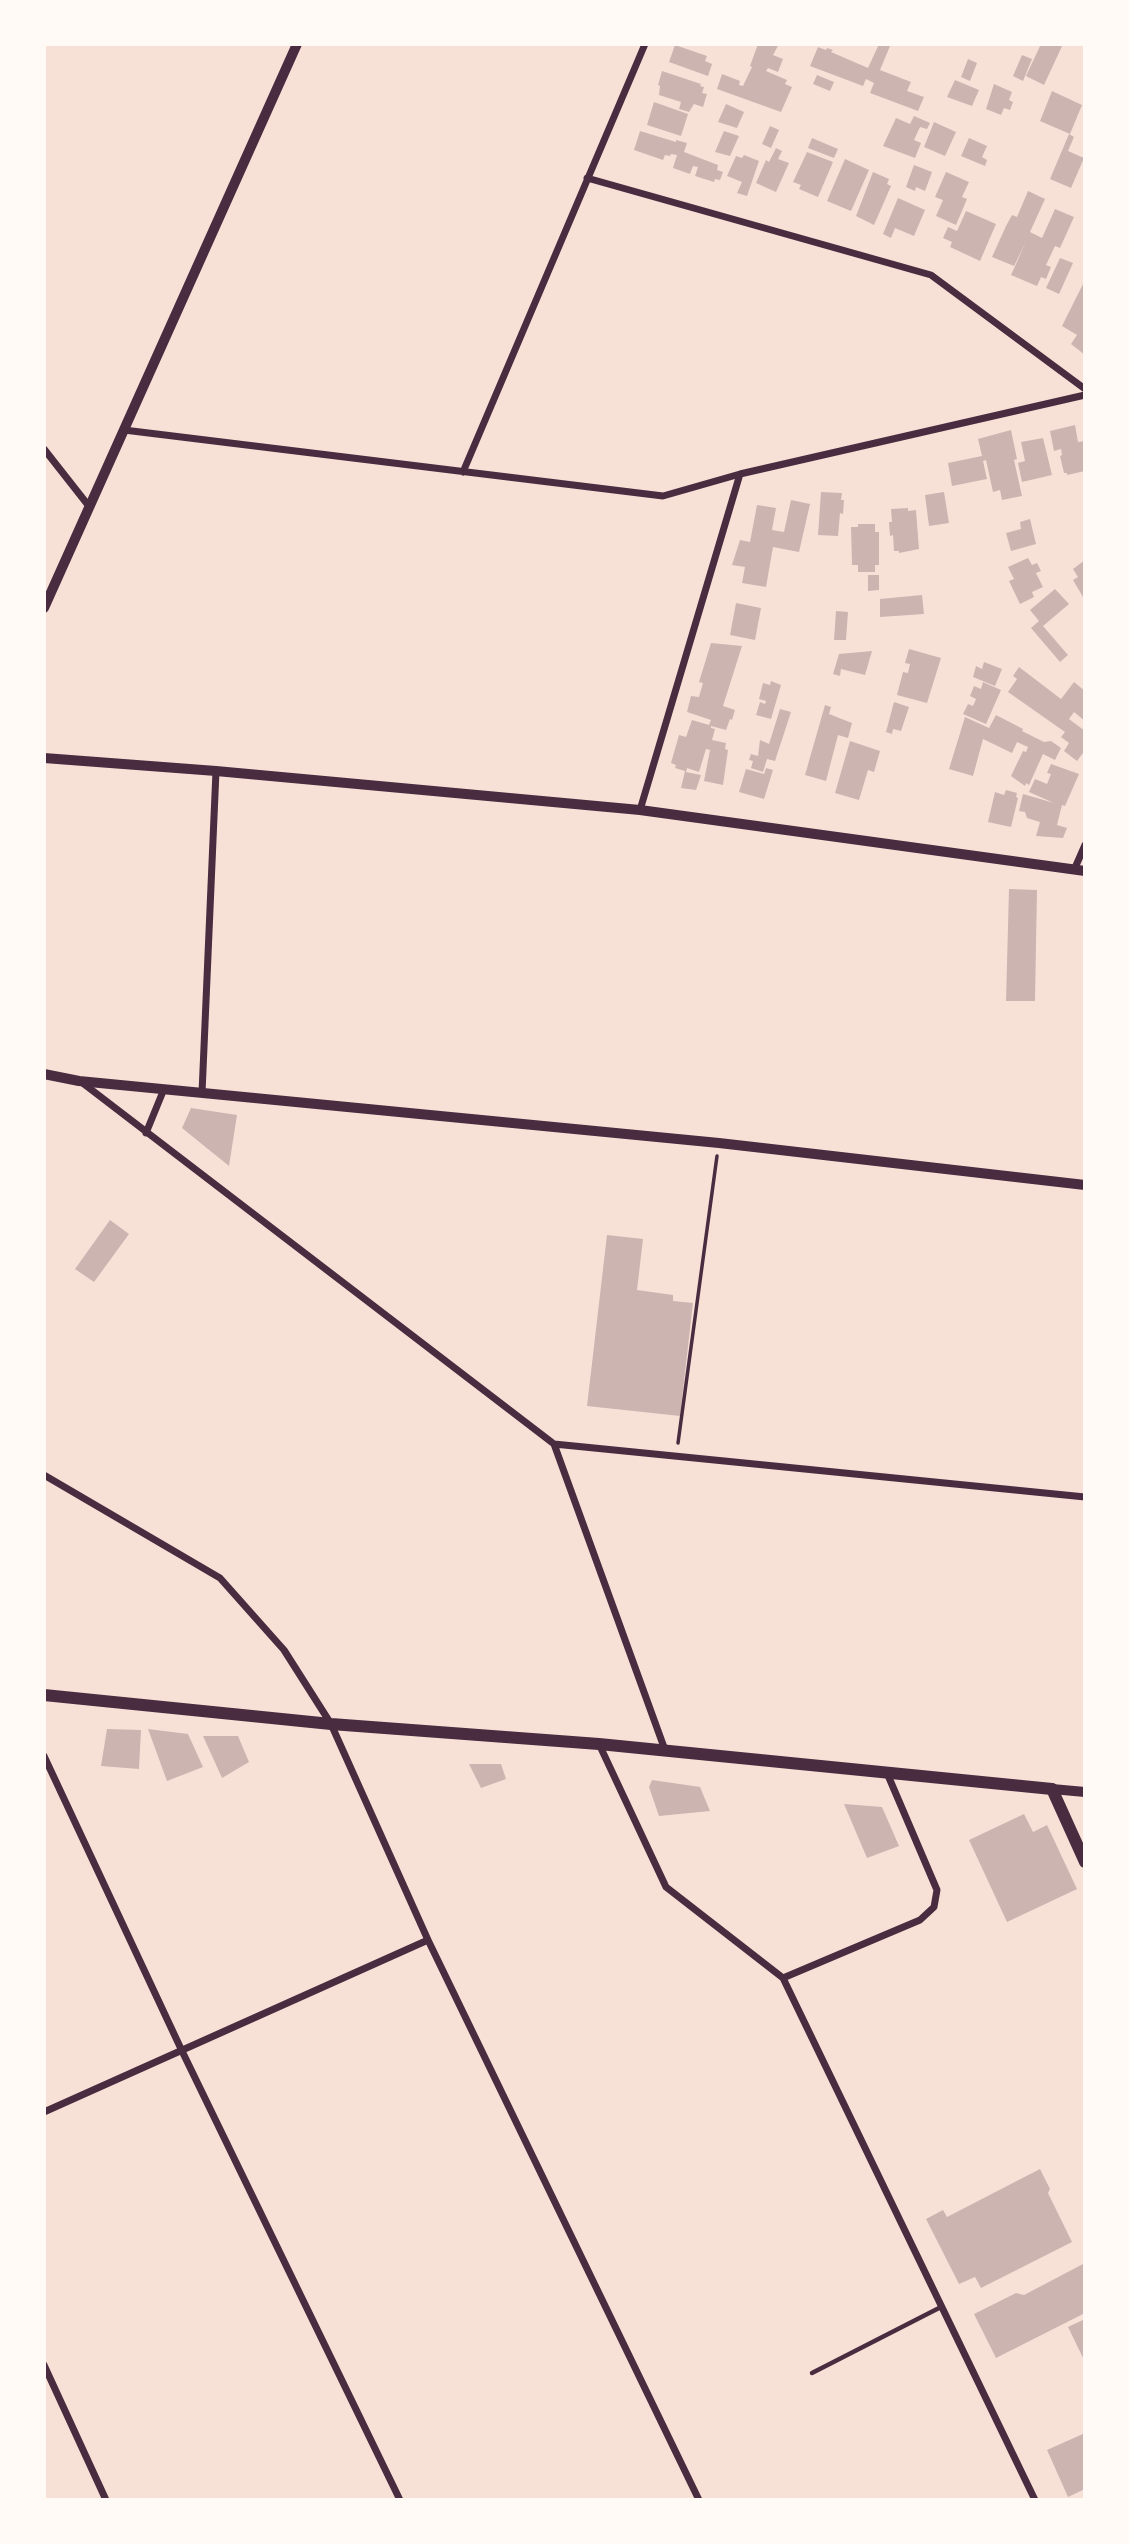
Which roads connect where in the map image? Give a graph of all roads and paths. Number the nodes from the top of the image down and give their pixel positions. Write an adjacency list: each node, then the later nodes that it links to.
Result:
1 (297, 44): 6 (street)
2 (645, 44): 3 (street)
3 (587, 178): 4 (street); 8 (street)
4 (1085, 388)
5 (1085, 395): 9 (street)
6 (124, 430): 8 (street); 10 (street)
7 (44, 449): 10 (street)
8 (463, 472): 9 (street)
9 (740, 474): 14 (street)
10 (88, 505): 11 (street)
11 (44, 608)
12 (44, 758): 13 (street)
13 (216, 771): 14 (street); 20 (street)
14 (640, 810): 16 (street)
15 (1085, 845): 16 (street)
16 (1079, 871)
17 (44, 1074): 18 (street)
18 (79, 1081): 19 (street); 21 (street)
19 (164, 1089): 20 (street); 21 (street)
20 (202, 1093): 22 (street)
21 (145, 1133): 24 (street)
22 (719, 1143): 23 (street); 25 (path)
23 (1085, 1185)
24 (554, 1444): 25 (street); 31 (street)
25 (676, 1456): 27 (street)
26 (44, 1475): 29 (street)
27 (1085, 1497)
28 (44, 1695): 29 (main road)
29 (331, 1724): 30 (main road); 37 (street)
30 (599, 1744): 31 (main road); 38 (street)
31 (665, 1751): 33 (main road)
32 (44, 1756): 39 (street)
33 (887, 1773): 34 (main road); 38 (street)
34 (1052, 1789): 35 (street); 36 (main road)
35 (1085, 1792)
36 (1085, 1862)
37 (428, 1940): 39 (street); 46 (street)
38 (783, 1978): 41 (street)
39 (182, 2051): 40 (street); 45 (street)
40 (44, 2112)
41 (942, 2307): 43 (lane); 47 (street)
42 (44, 2365): 44 (street)
43 (812, 2373)
44 (106, 2500)
45 (400, 2500)
46 (699, 2500)
47 (1035, 2500)

